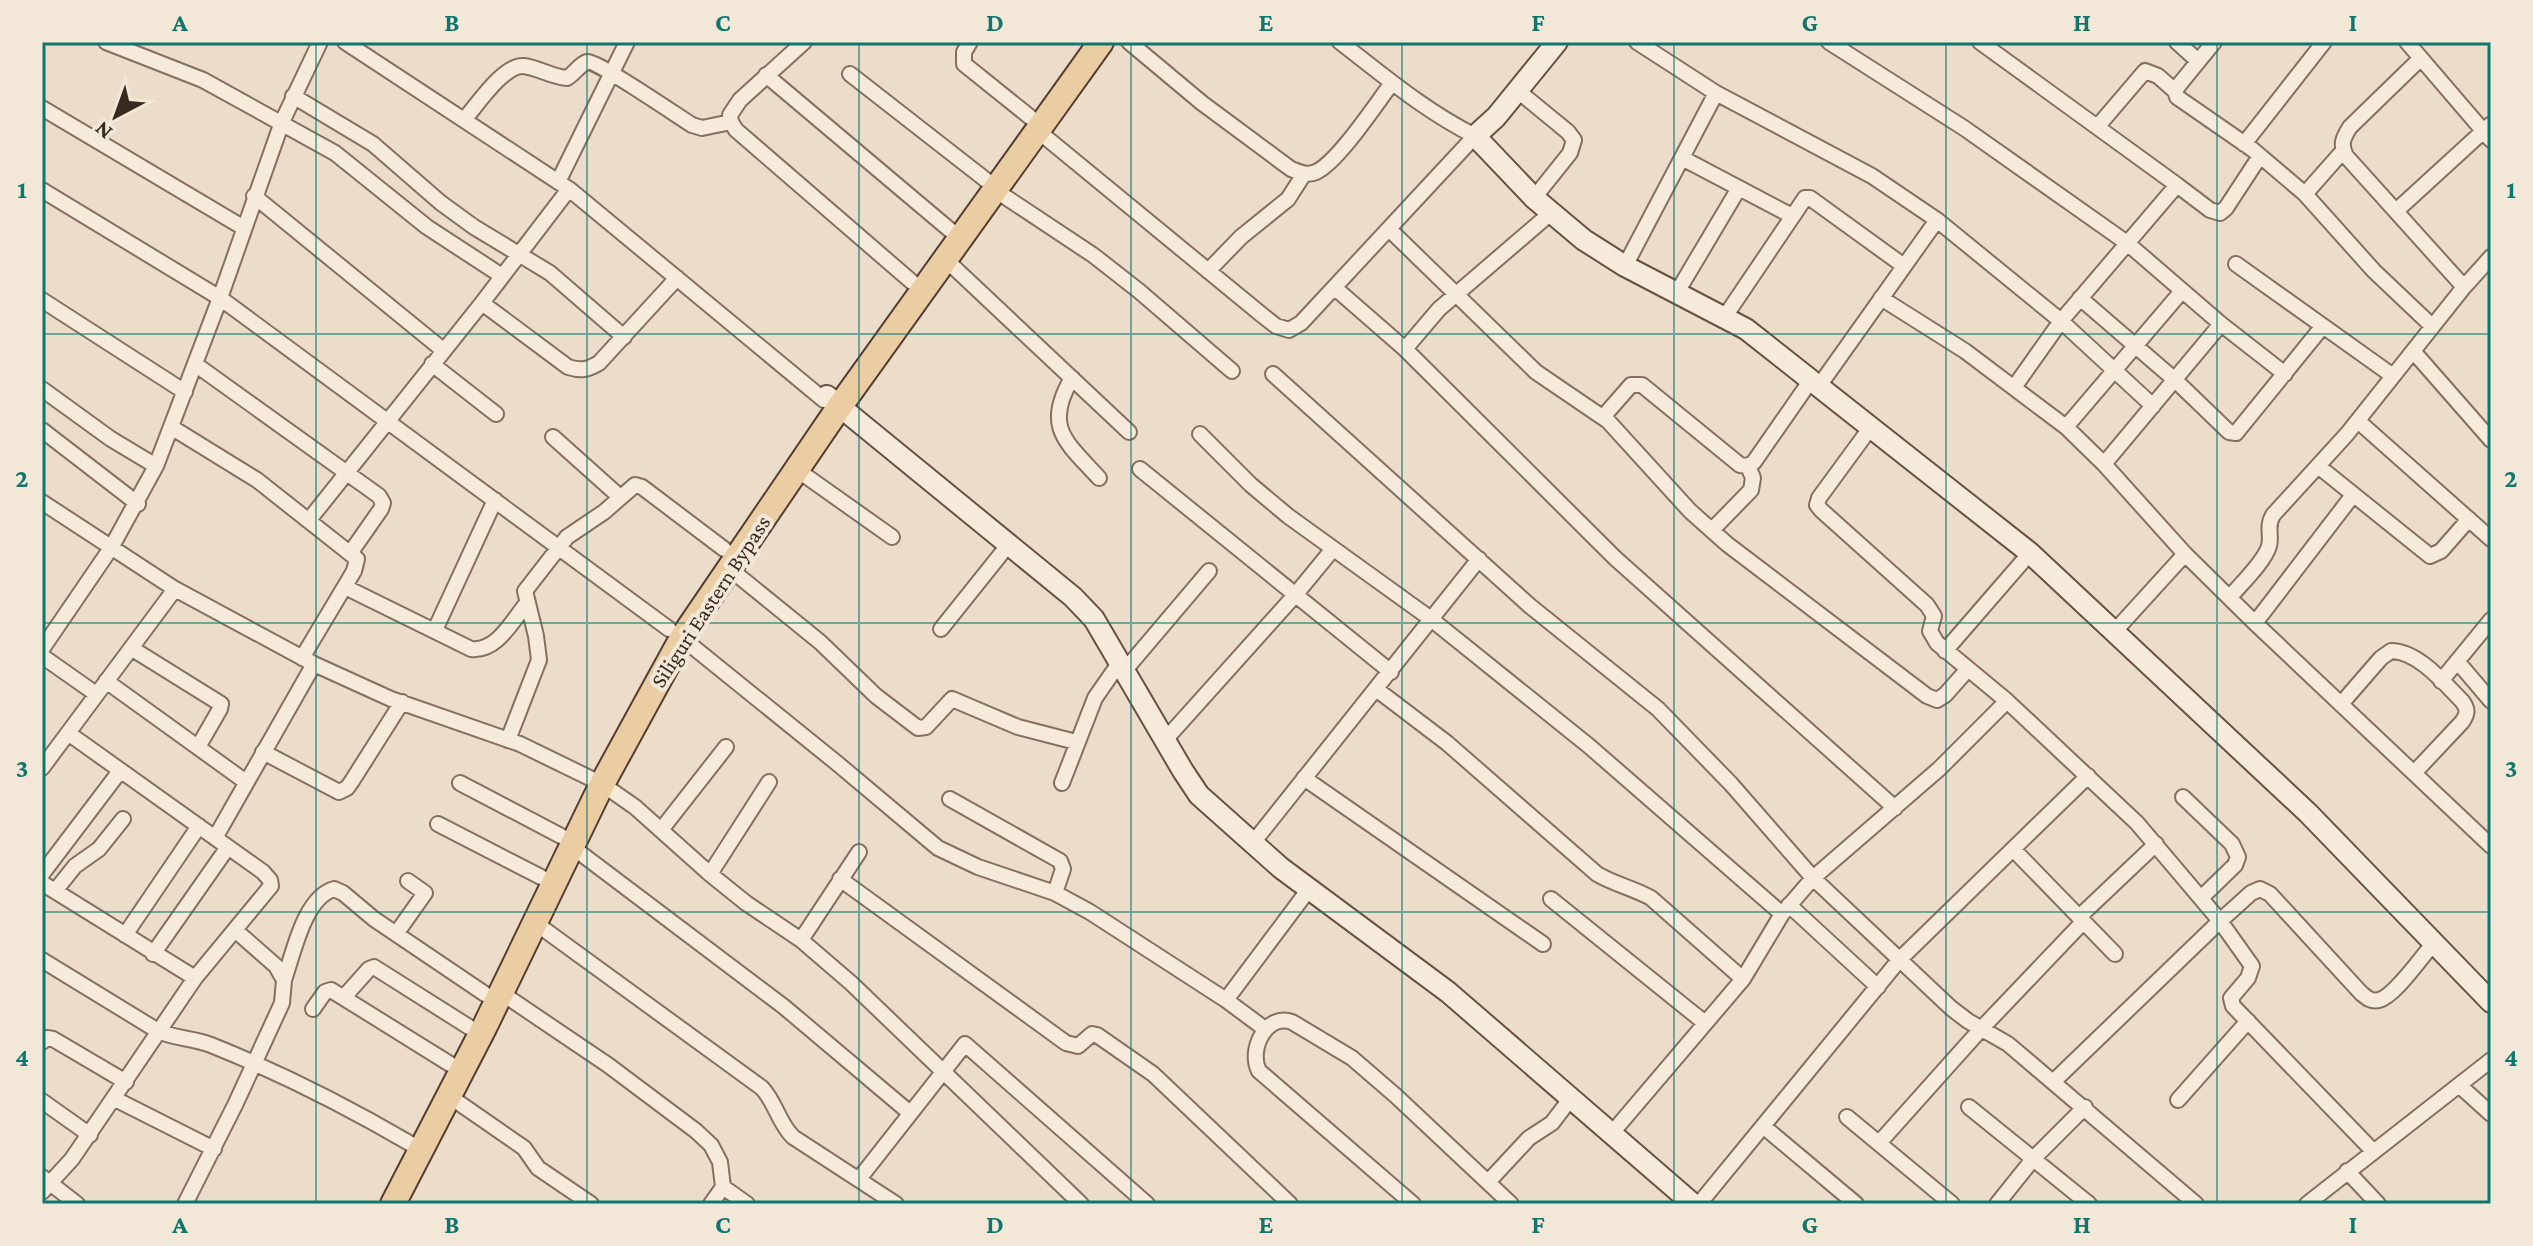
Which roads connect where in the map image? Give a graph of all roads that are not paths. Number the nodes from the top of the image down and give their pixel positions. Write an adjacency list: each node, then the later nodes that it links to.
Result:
1 (106, 42): 31 (street)
2 (320, 42): 28 (street)
3 (345, 42): 30 (street)
4 (627, 42): 21 (street)
5 (804, 42): 23 (street)
6 (970, 42): 33 (street)
7 (1083, 42): 33 (main road, Siliguri Eastern Bypass)
8 (1101, 42): 33 (main road, Siliguri Eastern Bypass)
9 (1129, 42): 41 (street)
10 (1340, 42): 24 (street)
11 (1557, 42): 25 (street)
12 (1637, 42): 27 (street)
13 (1829, 42): 57 (street)
14 (1980, 42): 34 (street)
15 (2177, 42): 20 (street)
16 (2214, 42): 20 (street)
17 (2324, 42): 37 (street)
18 (2407, 42): 19 (street)
19 (2420, 59): 35 (street); 38 (street)
20 (2198, 61): 26 (street)
21 (611, 73): 30 (street); 32 (street); 44 (street)
22 (850, 74): 42 (street)
23 (766, 75): 32 (street); 55 (street)
24 (1392, 83): 36 (street); 41 (street)
25 (1518, 91): 36 (street); 49 (street)
26 (2175, 91): 34 (street); 37 (street)
27 (1716, 93): 40 (street); 53 (street)
28 (293, 96): 31 (street); 58 (street)
29 (42, 108): 54 (street)
30 (464, 120): 44 (street)
31 (282, 122): 48 (street); 65 (street)
32 (731, 122): 67 (street)
33 (1034, 124): 42 (main road, Siliguri Eastern Bypass); 64 (street)
34 (2098, 126): 43 (street)
35 (2489, 132): 50 (street)
36 (1475, 136): 49 (street); 56 (street)
37 (2244, 144): 39 (street)
38 (2343, 151): 47 (street); 50 (street)
39 (2260, 156): 43 (street); 47 (street)
40 (1682, 158): 45 (street); 62 (street)
41 (1304, 174): 64 (street)
42 (990, 185): 55 (main road, Siliguri Eastern Bypass); 60 (main road, Siliguri Eastern Bypass); 91 (street)
43 (2177, 185): 57 (street)
44 (563, 186): 58 (street); 66 (street)
45 (1739, 188): 52 (street); 72 (street)
46 (42, 190): 73 (street)
47 (2305, 194): 82 (street)
48 (254, 196): 54 (street); 86 (street)
49 (1534, 198): 51 (street)
50 (2396, 211): 68 (street)
51 (1552, 212): 62 (street); 71 (street)
52 (1792, 216): 63 (street); 78 (street)
53 (1937, 220): 63 (street); 79 (street)
54 (244, 228): 73 (street)
55 (950, 230): 67 (main road, Siliguri Eastern Bypass)
56 (1390, 230): 69 (street); 71 (street)
57 (2127, 243): 70 (street); 75 (street)
58 (520, 253): 65 (street); 83 (street)
59 (2491, 257): 68 (street)
60 (945, 259): 95 (street); 101 (main road, Siliguri Eastern Bypass)
61 (2236, 264): 81 (street)
62 (1625, 266): 72 (street)
63 (1904, 266): 74 (street)
64 (1208, 271): 69 (street)
65 (502, 276): 77 (street)
66 (677, 278): 83 (street); 101 (street)
67 (912, 282): 101 (main road, Siliguri Eastern Bypass)
68 (2464, 287): 82 (street)
69 (1335, 288): 85 (street)
70 (2182, 291): 80 (street); 84 (street)
71 (1456, 293): 85 (street); 104 (street)
72 (1676, 294): 78 (street)
73 (220, 298): 88 (street); 105 (street)
74 (1881, 298): 97 (street); 98 (street)
75 (2080, 298): 79 (street); 84 (street)
76 (42, 300): 100 (street)
77 (482, 303): 83 (street); 86 (street)
78 (1724, 318): 97 (street)
79 (2061, 321): 90 (street); 98 (street)
80 (2221, 324): 93 (street); 96 (street)
81 (2323, 326): 93 (street); 94 (street)
82 (2432, 326): 87 (street)
83 (624, 337)
84 (2135, 346): 90 (street); 96 (street)
85 (1405, 349): 191 (street)
86 (443, 350): 89 (street)
87 (2413, 351): 94 (street); 114 (street)
88 (195, 364): 100 (street); 121 (street)
89 (432, 364): 103 (street); 105 (street)
90 (2115, 370): 102 (street); 109 (street)
91 (1232, 371)
92 (1273, 374): 141 (street)
93 (2285, 374): 96 (street)
94 (2393, 376): 106 (street)
95 (1072, 378): 111 (street); 122 (street)
96 (2175, 380): 102 (street)
97 (1815, 383): 108 (street); 117 (street)
98 (2015, 386): 109 (street)
99 (42, 389): 116 (street)
100 (185, 392): 107 (street)
101 (831, 401): 119 (main road, Siliguri Eastern Bypass); 133 (street); 140 (main road, Siliguri Eastern Bypass)
102 (2153, 406): 115 (street)
103 (496, 414)
104 (1603, 417): 117 (street); 130 (street)
105 (388, 419): 121 (street); 125 (street)
106 (2358, 421): 118 (street); 128 (street)
107 (171, 427): 116 (street); 129 (street)
108 (1871, 427): 138 (street); 157 (street)
109 (2066, 427): 115 (street)
110 (42, 430): 127 (street)
111 (1129, 432)
112 (1200, 434): 136 (street)
113 (553, 437): 124 (street)
114 (2491, 440)
115 (2104, 464): 139 (street)
116 (156, 466): 127 (street)
117 (1748, 466): 130 (street)
118 (2318, 466): 123 (street); 146 (street)
119 (796, 469): 131 (street); 140 (main road, Siliguri Eastern Bypass)
120 (1140, 469): 145 (street)
121 (346, 472): 129 (street); 137 (street)
122 (1099, 478)
123 (2353, 495): 128 (street); 150 (street)
124 (620, 497): 134 (street); 140 (street)
125 (495, 500): 134 (street); 152 (street)
126 (42, 502): 135 (street)
127 (138, 504): 135 (street)
128 (2469, 519): 132 (street)
129 (309, 520): 137 (street)
130 (1712, 530): 162 (street)
131 (892, 537)
132 (2491, 539)
133 (1009, 544): 151 (street); 161 (street)
134 (559, 547): 147 (street); 154 (street)
135 (111, 548): 144 (street); 155 (street)
136 (1333, 549): 145 (street); 148 (street)
137 (351, 552): 143 (street)
138 (2030, 553): 153 (street); 157 (street)
139 (2185, 554): 146 (street); 153 (street)
140 (727, 559): 154 (main road, Siliguri Eastern Bypass); 175 (street)
141 (1479, 559): 148 (street); 206 (street)
142 (1209, 571): 161 (street)
143 (345, 587): 152 (street); 159 (street)
144 (175, 589): 156 (street); 159 (street)
145 (1296, 594): 163 (street); 174 (street)
146 (2230, 597): 150 (street)
147 (527, 603): 152 (street); 173 (street)
148 (1431, 619): 163 (street); 215 (street)
149 (2491, 620): 160 (street)
150 (2255, 623): 171 (street)
151 (941, 629)
152 (435, 630)
153 (2114, 632): 223 (street)
154 (676, 634): 184 (main road, Siliguri Eastern Bypass); 212 (street)
155 (42, 648)
156 (131, 648): 164 (street); 176 (street)
157 (1945, 651): 162 (street)
158 (42, 656): 167 (street)
159 (308, 661): 170 (street); 178 (street)
160 (2457, 661): 165 (street); 169 (street)
161 (1123, 666): 174 (street); 175 (street)
162 (1968, 669): 168 (street)
163 (1391, 672): 166 (street)
164 (106, 681): 167 (street); 176 (street)
165 (2441, 681): 171 (street); 181 (street)
166 (1376, 689): 183 (street); 230 (street)
167 (96, 694): 172 (street)
168 (2007, 701): 182 (street); 191 (street)
169 (2491, 701)
170 (402, 702): 173 (street); 178 (street)
171 (2341, 704): 181 (street)
172 (68, 733): 179 (street); 180 (street)
173 (508, 740): 184 (street)
174 (1165, 740): 198 (street)
175 (1076, 742): 188 (street)
176 (198, 747): 185 (street)
177 (726, 747): 195 (street)
178 (263, 752): 185 (street)
179 (42, 768)
180 (120, 771): 194 (street); 203 (street)
181 (2414, 773): 200 (street)
182 (2088, 776): 199 (street); 201 (street)
183 (1304, 778): 198 (street); 224 (street)
184 (596, 781): 195 (street); 196 (main road, Siliguri Eastern Bypass)
185 (246, 782): 197 (street)
186 (769, 782): 204 (street)
187 (460, 783): 196 (street)
188 (1062, 783)
189 (2183, 797): 213 (street)
190 (950, 799): 212 (street)
191 (1895, 808): 206 (street)
192 (123, 819): 211 (street)
193 (438, 824): 205 (street)
194 (199, 826): 197 (street); 221 (street)
195 (661, 830): 204 (street)
196 (566, 841): 205 (main road, Siliguri Eastern Bypass); 218 (main road, Siliguri Eastern Bypass); 259 (street)
197 (221, 843): 219 (street); 225 (street)
198 (1252, 844): 210 (street)
199 (2156, 844): 213 (street); 216 (street)
200 (2491, 846)
201 (2013, 849): 216 (street); 227 (street)
202 (859, 852): 207 (street)
203 (42, 874)
204 (710, 874): 222 (street)
205 (541, 877): 233 (main road, Siliguri Eastern Bypass)
206 (1813, 878): 215 (street); 227 (street)
207 (840, 879): 222 (street); 285 (street)
208 (408, 881): 220 (street)
209 (42, 883): 211 (street)
210 (1309, 889): 235 (street); 253 (street)
211 (55, 891): 221 (street)
212 (1055, 893): 235 (street)
213 (2201, 898): 217 (street)
214 (1551, 899): 239 (street)
215 (1786, 910): 230 (street); 232 (street)
216 (2081, 919): 226 (street); 242 (street)
217 (2220, 921): 223 (street); 238 (street); 249 (street)
218 (534, 922): 233 (main road, Siliguri Eastern Bypass); 271 (street)
219 (235, 930): 229 (street); 231 (street)
220 (396, 934): 231 (street); 233 (street)
221 (125, 935): 225 (street)
222 (801, 940): 248 (street)
223 (2434, 943): 236 (street)
224 (1543, 944)
225 (153, 954): 229 (street)
226 (2115, 954)
227 (1900, 959): 232 (street); 242 (street)
228 (42, 960): 243 (street)
229 (195, 978): 243 (street)
230 (1743, 979): 239 (street)
231 (284, 980): 246 (street)
232 (1878, 987): 262 (street)
233 (492, 993): 240 (main road, Siliguri Eastern Bypass); 252 (main road, Siliguri Eastern Bypass); 274 (street)
234 (344, 997): 237 (street); 240 (street); 247 (street)
235 (1226, 1000): 241 (street)
236 (2491, 1002)
237 (313, 1009)
238 (2248, 1021): 255 (street); 268 (street)
239 (1705, 1023): 263 (street)
240 (469, 1027): 247 (main road, Siliguri Eastern Bypass)
241 (1265, 1029): 272 (street); 286 (street)
242 (1981, 1029): 249 (street); 265 (street)
243 (158, 1031): 246 (street); 250 (street)
244 (42, 1042): 250 (street)
245 (2491, 1060): 251 (street)
246 (254, 1063): 266 (street); 267 (street)
247 (450, 1064): 266 (main road, Siliguri Eastern Bypass)
248 (942, 1071): 259 (street); 276 (street); 284 (street)
249 (2054, 1081): 258 (street)
250 (126, 1082): 254 (street)
251 (2460, 1086): 260 (street); 268 (street)
252 (449, 1096): 275 (street); 280 (main road, Siliguri Eastern Bypass)
253 (1571, 1098): 263 (street); 272 (street)
254 (115, 1099): 264 (street); 267 (street)
255 (2178, 1100)
256 (42, 1101): 264 (street)
257 (1969, 1107): 269 (street)
258 (2085, 1107): 269 (street); 293 (street)
259 (910, 1113): 271 (street)
260 (2491, 1114)
261 (1847, 1117): 265 (street)
262 (1763, 1126): 288 (street); 289 (street)
263 (1612, 1133): 288 (street)
264 (90, 1135): 273 (street)
265 (1879, 1143): 290 (street)
266 (411, 1144): 279 (main road, Siliguri Eastern Bypass)
267 (214, 1149): 278 (street)
268 (2373, 1151): 270 (street)
269 (2033, 1159): 291 (street); 292 (street)
270 (2347, 1171): 294 (street); 295 (street)
271 (859, 1179): 283 (street)
272 (1489, 1181): 287 (street)
273 (45, 1184): 277 (street)
274 (723, 1187): 281 (street); 282 (street)
275 (586, 1202)
276 (1078, 1203)
277 (77, 1204)
278 (185, 1204)
279 (381, 1204)
280 (393, 1204)
281 (711, 1204)
282 (747, 1204)
283 (896, 1204)
284 (1147, 1204)
285 (1290, 1204)
286 (1413, 1204)
287 (1511, 1204)
288 (1696, 1204)
289 (1856, 1204)
290 (1952, 1204)
291 (1997, 1204)
292 (2089, 1204)
293 (2196, 1204)
294 (2307, 1204)
295 (2378, 1204)

